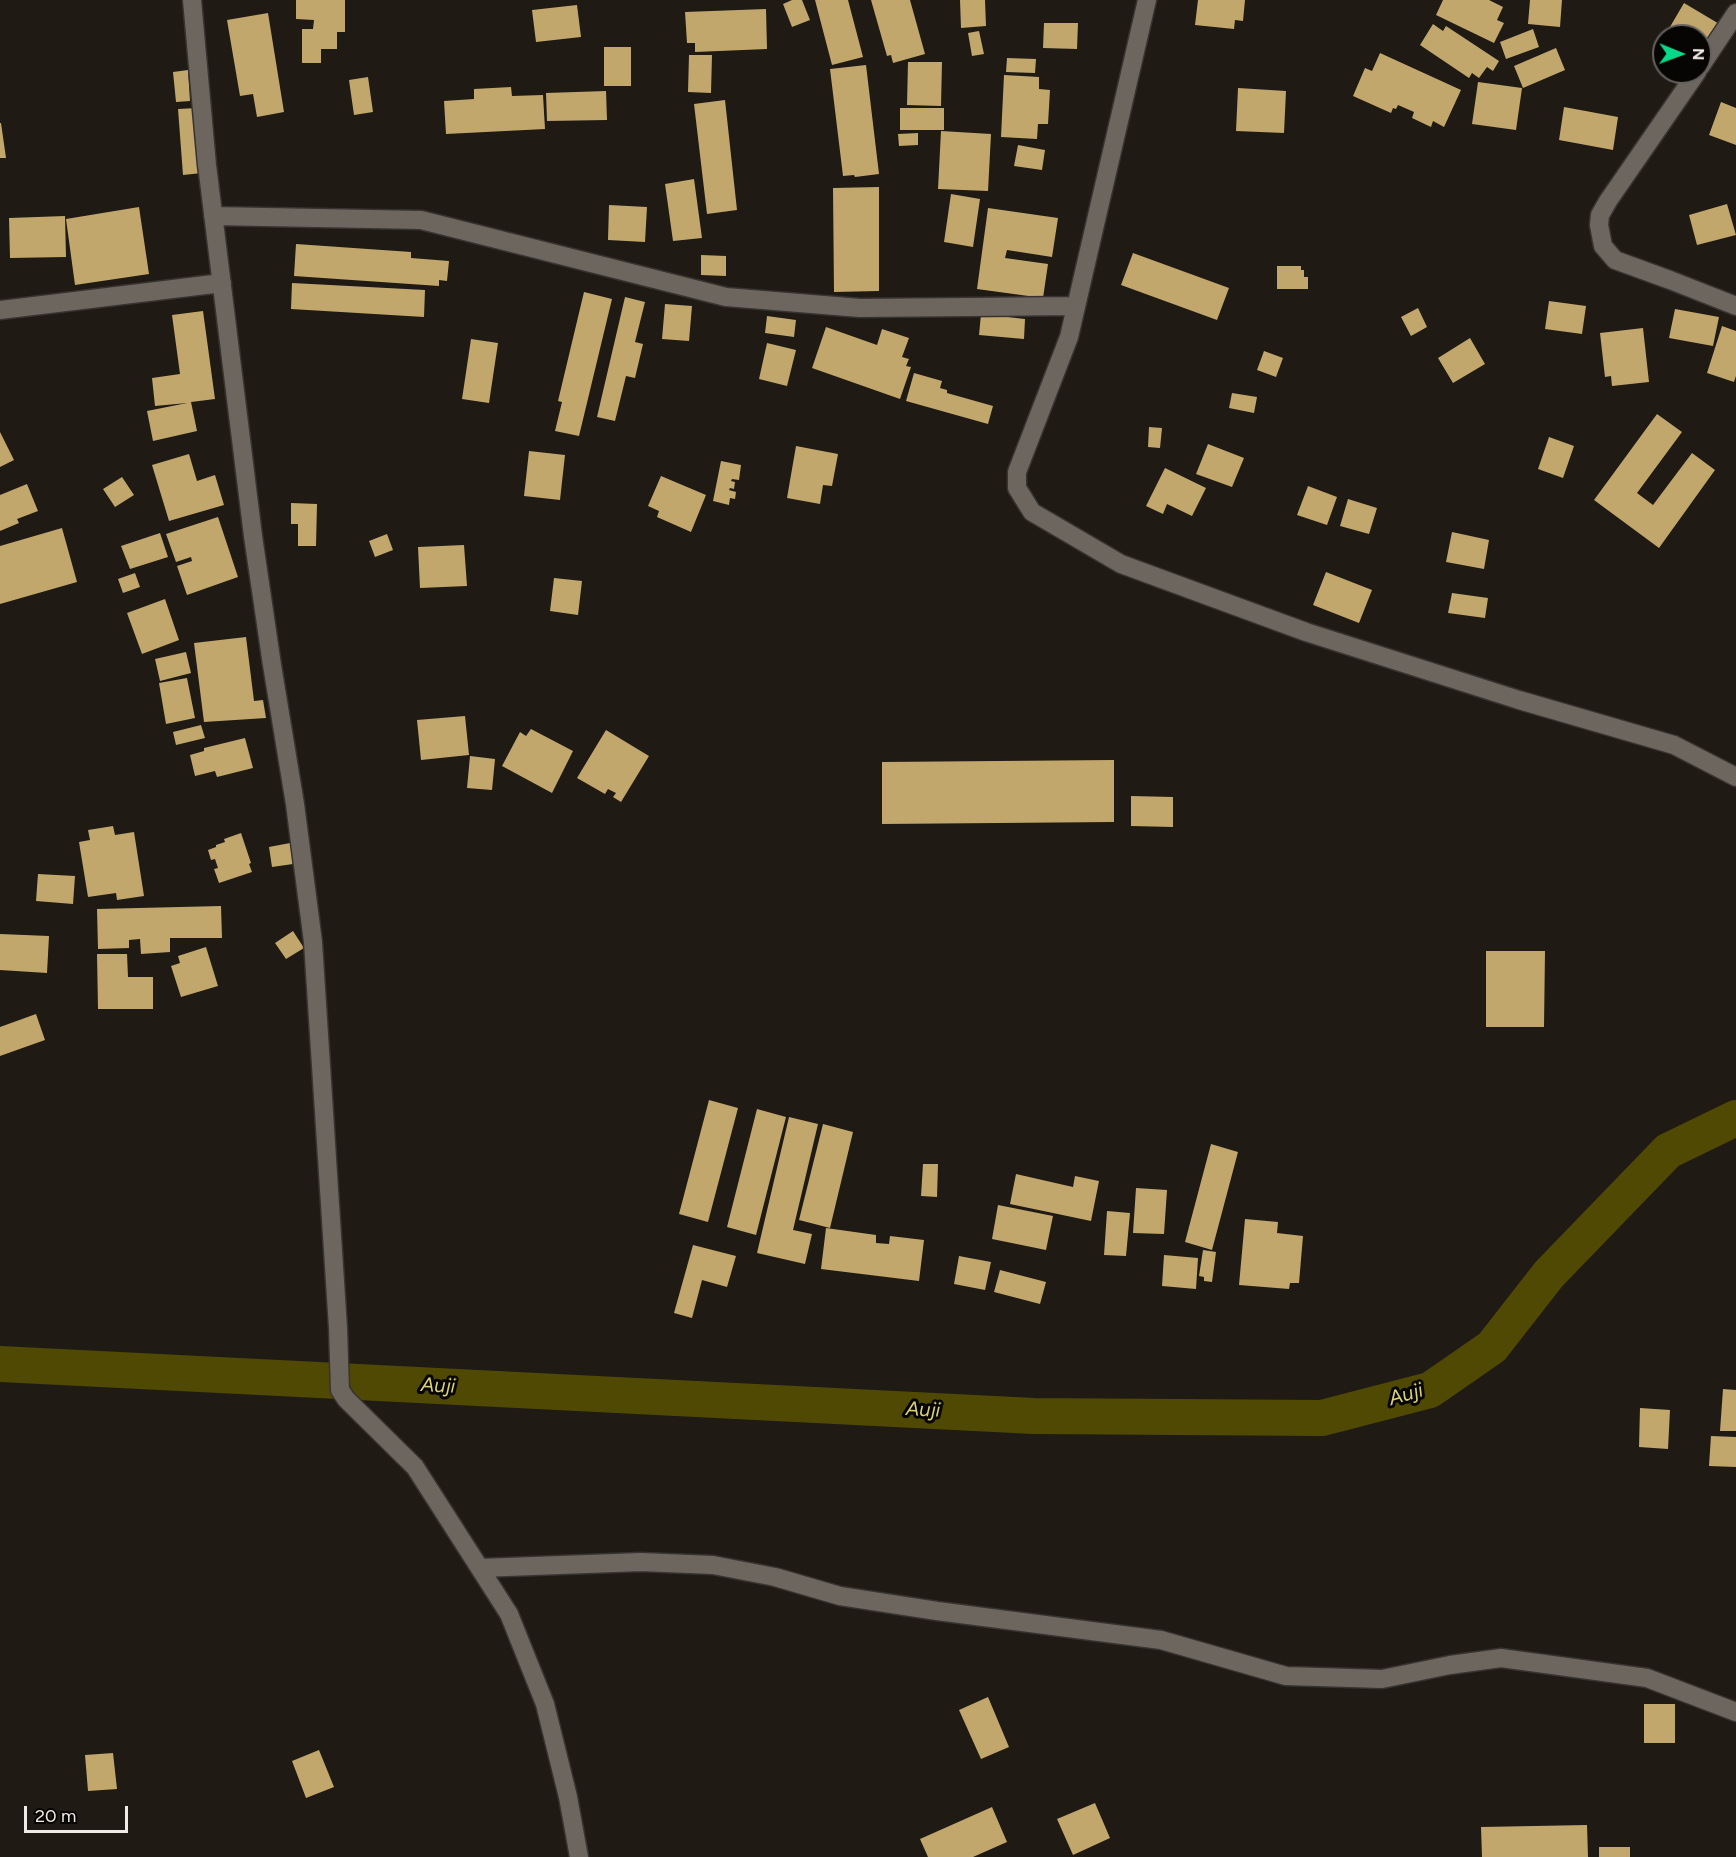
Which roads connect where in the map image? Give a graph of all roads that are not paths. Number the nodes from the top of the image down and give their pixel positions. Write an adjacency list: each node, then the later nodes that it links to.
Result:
1 (192, 0): 6 (street)
2 (1147, 0): 8 (street)
3 (1736, 13): 4 (street)
4 (1712, 49)
5 (1689, 84): 9 (street)
6 (213, 216): 7 (street); 8 (street)
7 (222, 283): 10 (street); 12 (street)
8 (1076, 306): 11 (street)
9 (1736, 306)
10 (0, 310)
11 (1736, 777)
12 (480, 1568): 13 (street); 14 (street)
13 (1736, 1712)
14 (579, 1857)

